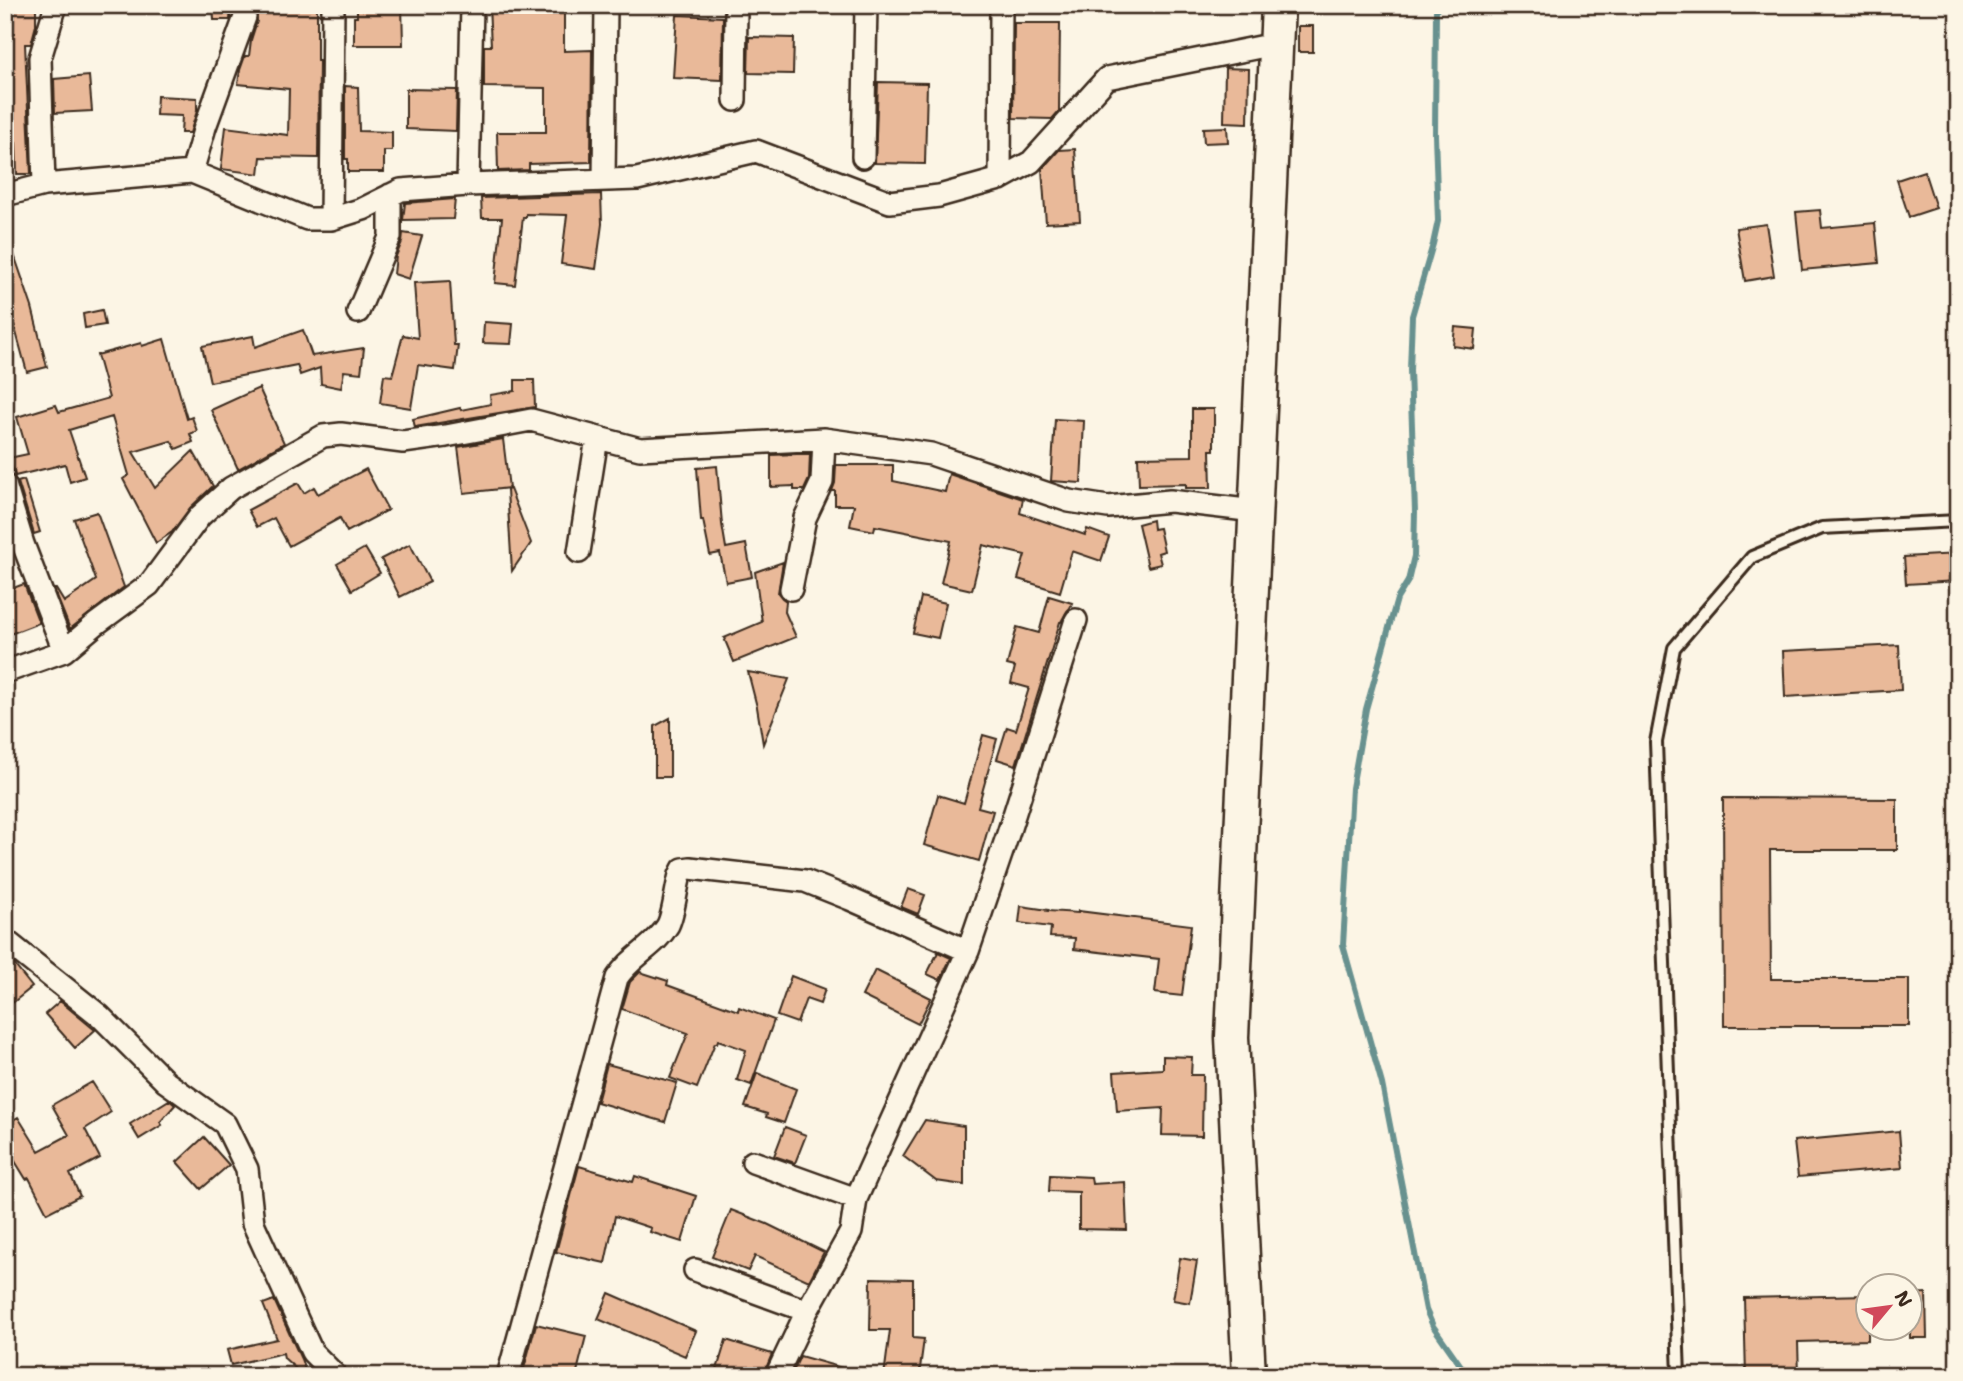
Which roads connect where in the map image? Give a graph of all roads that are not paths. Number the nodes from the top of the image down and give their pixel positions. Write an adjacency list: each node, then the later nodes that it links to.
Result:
1 (56, 5): 16 (street)
2 (244, 5): 13 (street)
3 (333, 5): 20 (street)
4 (472, 5): 17 (street)
5 (606, 5): 15 (street)
6 (736, 5): 11 (street)
7 (866, 5): 12 (street)
8 (1002, 5): 14 (street)
9 (1278, 5): 10 (main road)
10 (1275, 44): 14 (street); 25 (main road)
11 (735, 100)
12 (863, 157)
13 (192, 172): 16 (street); 20 (street)
14 (1000, 179): 15 (street)
15 (604, 180): 17 (street)
16 (44, 185): 18 (street)
17 (468, 185): 19 (street)
18 (5, 195)
19 (390, 195): 20 (street); 21 (street)
20 (331, 219)
21 (358, 312)
22 (597, 438): 23 (street); 27 (street); 30 (street)
23 (824, 439): 25 (street); 28 (street)
24 (5, 485): 30 (street)
25 (1255, 511): 41 (main road)
26 (1958, 521): 42 (lane)
27 (579, 552)
28 (791, 589)
29 (1076, 620): 33 (street)
30 (64, 651): 31 (street)
31 (5, 672)
32 (5, 940): 38 (street)
33 (968, 951): 35 (street); 39 (street)
34 (753, 1162): 35 (street)
35 (856, 1199): 37 (street)
36 (695, 1270): 37 (street)
37 (807, 1311): 40 (street)
38 (336, 1376)
39 (508, 1376)
40 (776, 1376)
41 (1249, 1376)
42 (1679, 1376)

